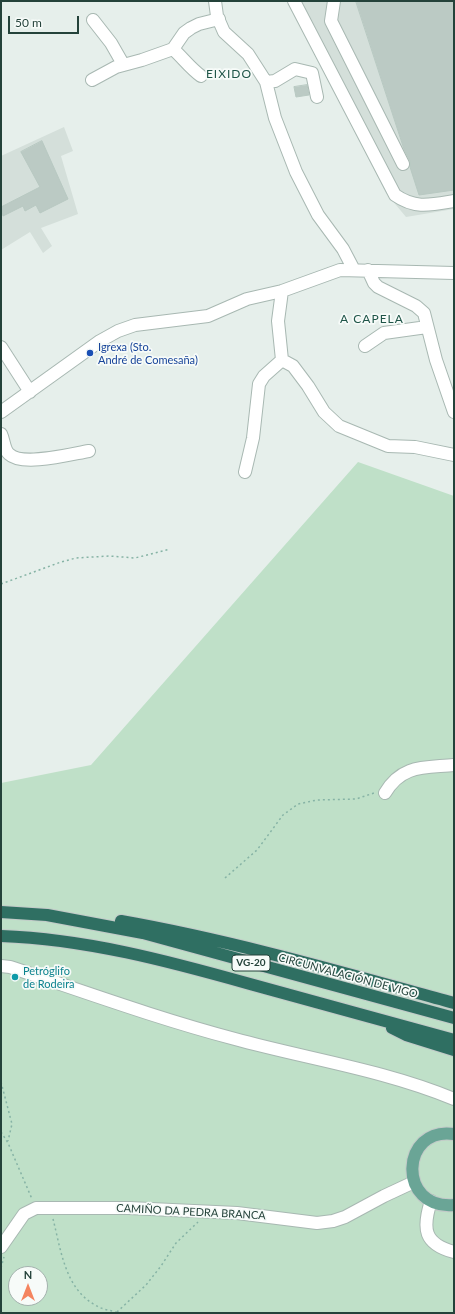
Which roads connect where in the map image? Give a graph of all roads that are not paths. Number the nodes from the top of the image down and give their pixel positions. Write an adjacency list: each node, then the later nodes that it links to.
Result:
1 (215, 1): 4 (street)
2 (294, 1): 13 (street)
3 (334, 1): 12 (street)
4 (218, 19): 6 (street); 10 (street)
5 (93, 20): 7 (street)
6 (173, 49): 7 (street); 8 (street)
7 (123, 64): 9 (street)
8 (201, 76)
9 (92, 80)
10 (266, 82): 11 (street); 14 (street)
11 (317, 97)
12 (403, 164)
13 (454, 201)
14 (354, 270): 15 (street); 17 (street)
15 (368, 270): 16 (street); 18 (street)
16 (454, 273)
17 (282, 291): 21 (street); 22 (street)
18 (428, 327): 19 (street); 24 (street)
19 (365, 346)
20 (1, 347): 22 (street)
21 (282, 360): 27 (street); 28 (street)
22 (30, 392): 23 (street)
23 (1, 412)
24 (454, 412)
25 (1, 434): 26 (street)
26 (89, 451)
27 (454, 455)
28 (246, 472)
29 (454, 765): 30 (street)
30 (385, 793)
31 (1, 912): 32 (highway, CIRCUNVALACIÓN DE VIGO / VG-20)
32 (47, 915): 35 (highway); 36 (highway, CIRCUNVALACIÓN DE VIGO / VG-20)
33 (1, 936): 37 (highway, VG-20)
34 (1, 966): 40 (street)
35 (454, 1003)
36 (454, 1018)
37 (377, 1019): 38 (highway, VG-20); 39 (highway)
38 (454, 1040)
39 (454, 1050)
40 (454, 1099)
41 (454, 1134): 42 (main road)
42 (414, 1182): 43 (main road); 45 (street, CAMIÑO DA PEDRA BRANCA)
43 (431, 1202): 44 (main road); 46 (street)
44 (454, 1205)
45 (1, 1247)
46 (454, 1252)

